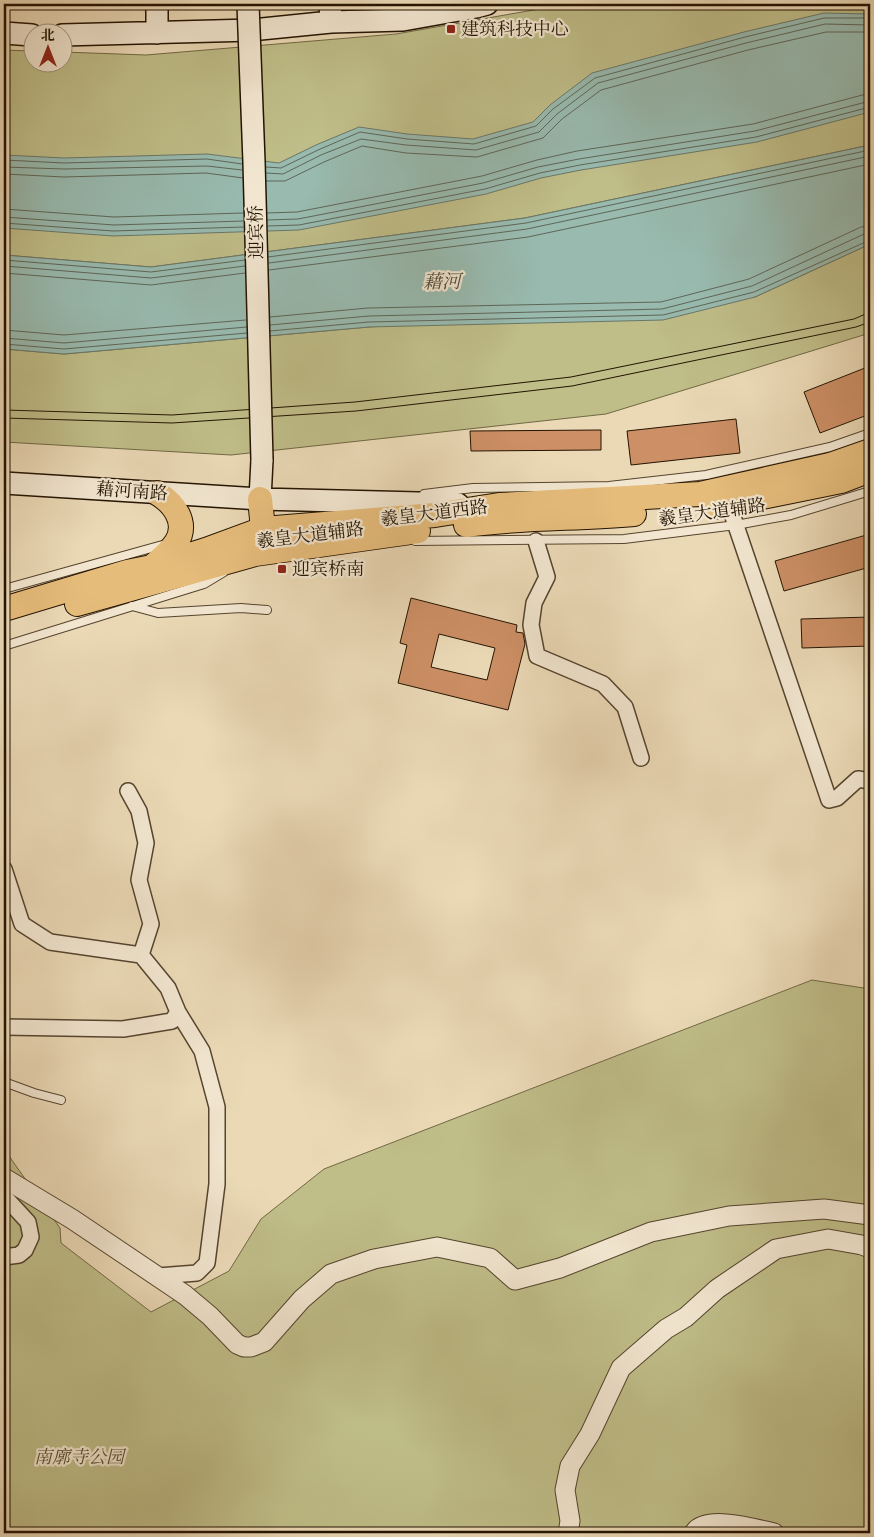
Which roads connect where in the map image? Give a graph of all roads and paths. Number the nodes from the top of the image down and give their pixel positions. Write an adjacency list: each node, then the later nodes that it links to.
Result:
1 (157, 4): 6 (main road)
2 (248, 4): 16 (main road, 迎宾桥, bridge)
3 (487, 4): 4 (main road)
4 (404, 12): 5 (main road)
5 (331, 13): 6 (main road)
6 (157, 33): 9 (main road)
7 (4, 34): 8 (main road)
8 (22, 35)
9 (72, 35)
10 (870, 433): 17 (lane, 羲皇大道辅路)
11 (870, 450): 18 (main road, 羲皇大道西路)
12 (870, 470): 19 (main road, 羲皇大道西路)
13 (4, 483): 15 (main road, 藉河南路)
14 (870, 491): 19 (lane, 羲皇大道辅路)
15 (157, 492): 16 (main road, 藉河南路); 22 (main road)
16 (260, 499): 17 (main road, 藉河南路); 20 (main road)
17 (350, 503): 18 (main road, 藉河南路)
18 (499, 504): 20 (main road, 羲皇大道西路)
19 (733, 515): 21 (lane, 羲皇大道辅路); 23 (main road, 羲皇大道西路); 31 (street)
20 (263, 529): 22 (main road, 羲皇大道西路); 23 (main road)
21 (536, 541): 23 (lane, 羲皇大道辅路); 30 (street)
22 (190, 545): 24 (lane); 26 (main road, 羲皇大道西路)
23 (255, 554): 25 (main road, 羲皇大道西路)
24 (4, 589)
25 (129, 598): 27 (lane); 28 (main road, 羲皇大道西路); 29 (lane)
26 (4, 609)
27 (266, 610)
28 (4, 626)
29 (4, 646)
30 (641, 758)
31 (870, 781)
32 (128, 791): 34 (street)
33 (4, 870): 34 (street)
34 (141, 955): 35 (street)
35 (178, 1012): 36 (street); 44 (street)
36 (4, 1027)
37 (4, 1082): 38 (lane)
38 (61, 1100)
39 (4, 1178): 44 (street)
40 (4, 1196): 43 (street)
41 (870, 1216): 44 (street)
42 (870, 1248): 45 (street)
43 (4, 1257)
44 (158, 1276)
45 (568, 1533)
46 (694, 1533): 47 (street)
47 (774, 1533)

